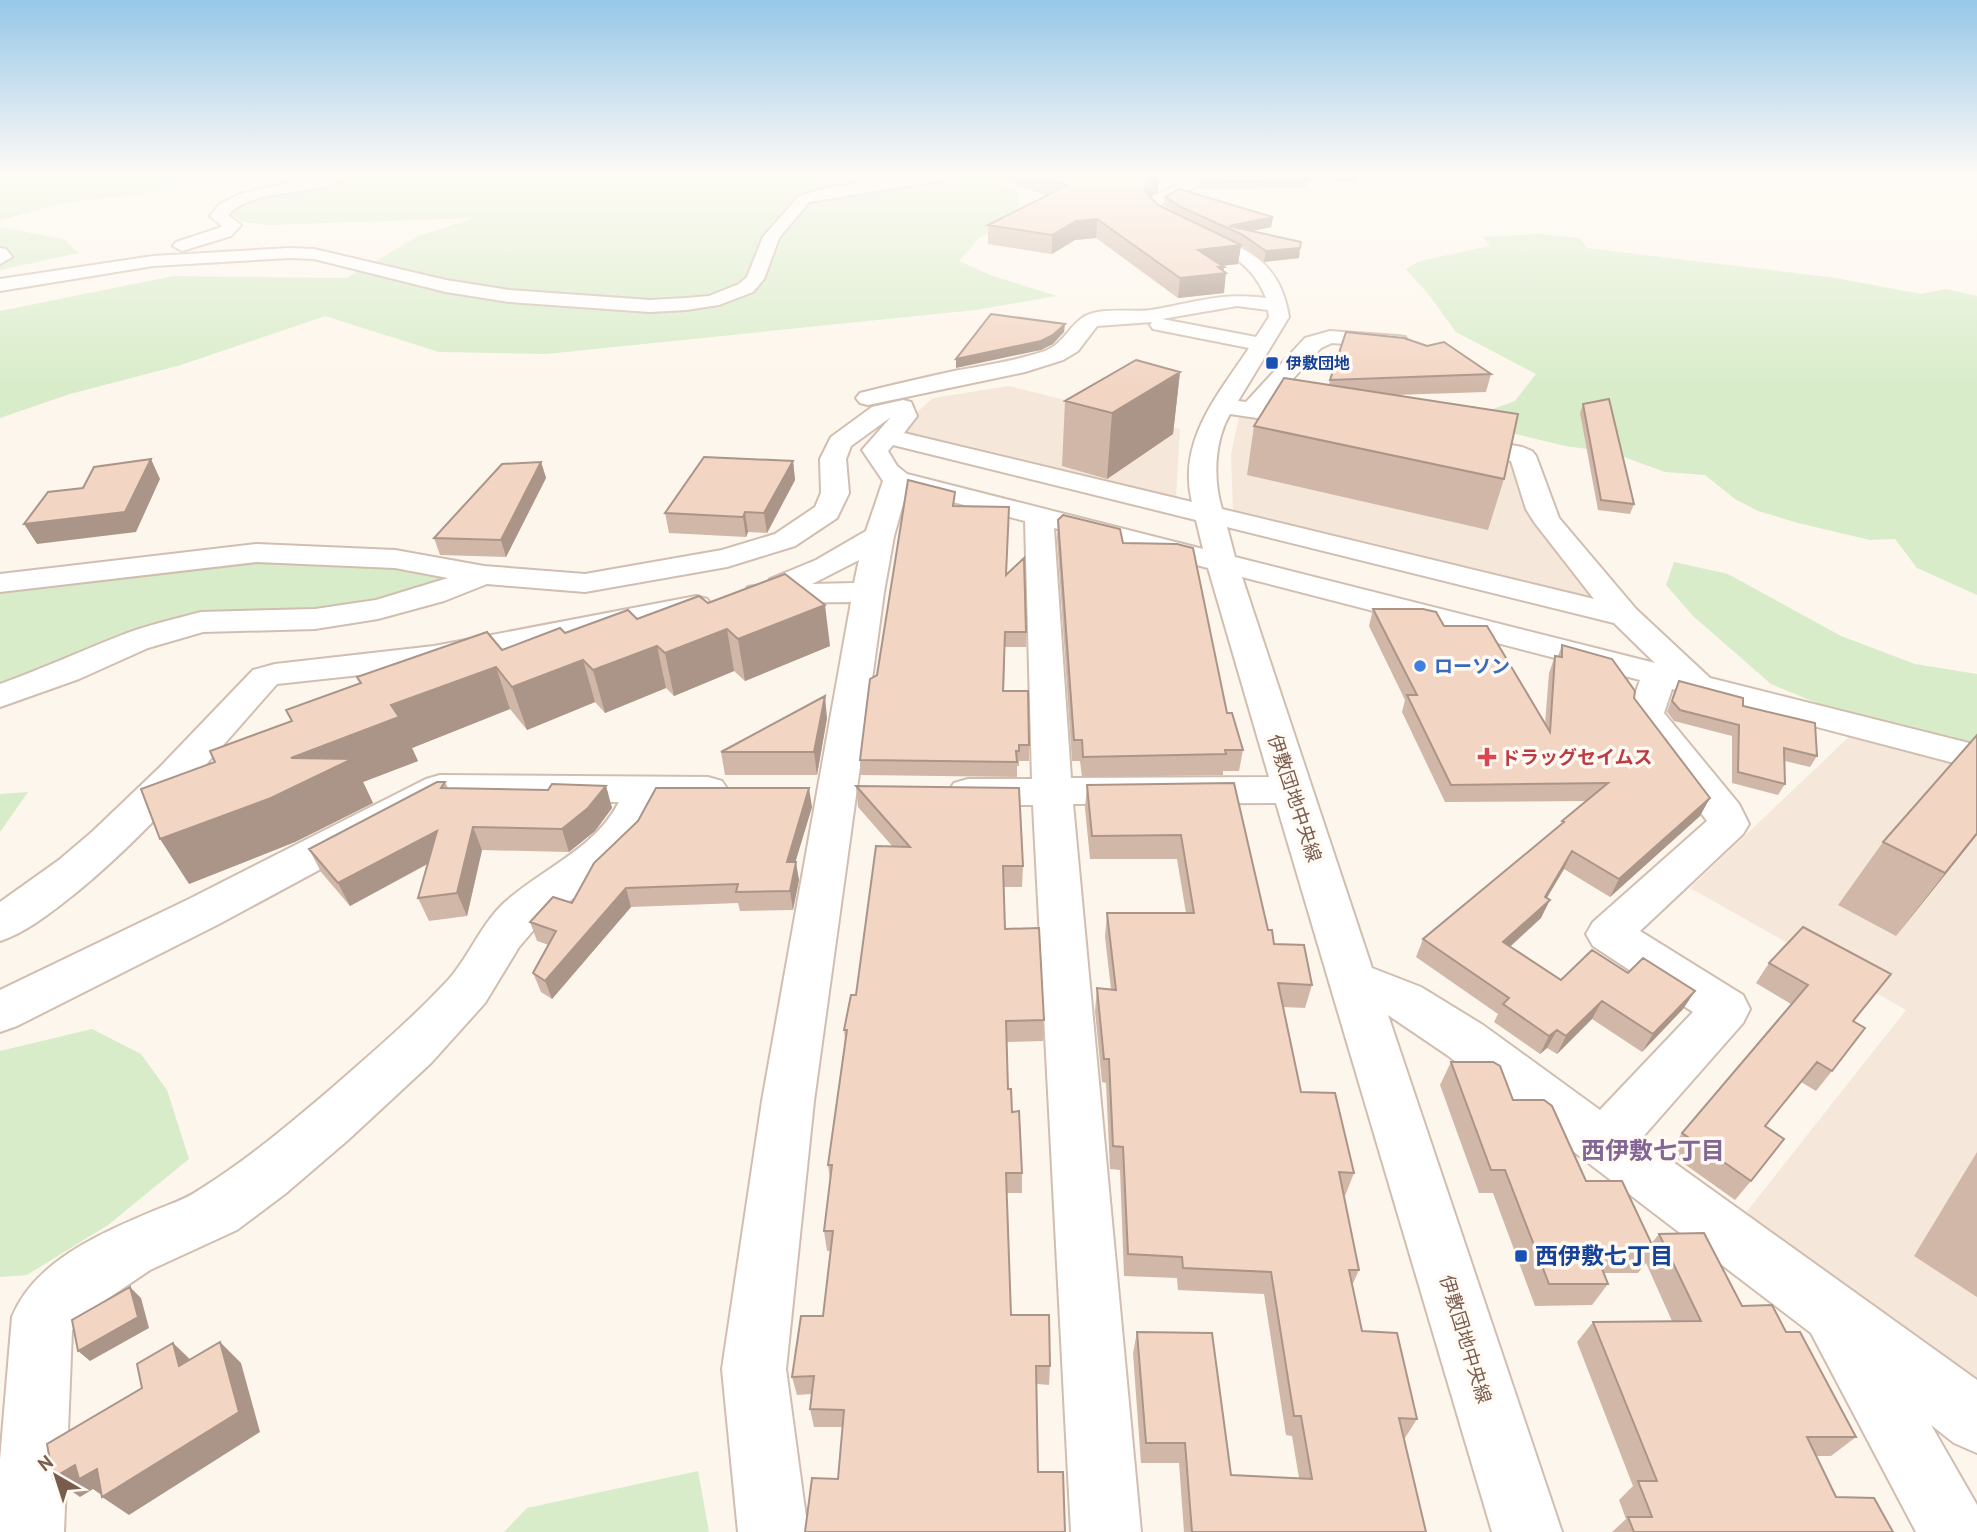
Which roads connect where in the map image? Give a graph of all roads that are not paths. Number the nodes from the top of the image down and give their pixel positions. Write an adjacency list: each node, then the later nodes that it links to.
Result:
1 (185, 244): 6 (street)
2 (768, 244): 6 (street)
3 (1224, 244): 8 (street)
4 (0, 253): 5 (street)
5 (0, 259)
6 (153, 261): 7 (street)
7 (0, 285)
8 (1268, 305): 9 (street); 11 (street, 伊敷団地中央線); 16 (street)
9 (1160, 325): 10 (street); 11 (street)
10 (1110, 342)
11 (1261, 344): 14 (street, 伊敷団地中央線)
12 (1414, 349): 15 (street)
13 (1085, 362): 16 (street)
14 (1222, 405): 15 (street); 21 (street, 伊敷団地中央線)
15 (1252, 410): 17 (street)
16 (890, 418): 19 (street); 21 (street); 24 (street)
17 (1334, 423)
18 (1430, 438): 28 (street)
19 (897, 479): 20 (street); 22 (street)
20 (1039, 515): 23 (street); 36 (street)
21 (1210, 515): 23 (street, 伊敷団地中央線); 28 (street)
22 (880, 536): 26 (street); 27 (street)
23 (1222, 563): 29 (street); 34 (street, 伊敷団地中央線)
24 (484, 575): 25 (street); 30 (street)
25 (0, 583)
26 (869, 592): 27 (street); 44 (street)
27 (766, 593): 37 (street)
28 (1625, 617): 29 (street)
29 (1678, 680): 31 (street); 40 (street)
30 (0, 696)
31 (1977, 757)
32 (646, 789): 33 (street); 39 (street); 43 (street)
33 (742, 790)
34 (1292, 790): 36 (street); 38 (street, 伊敷団地中央線)
35 (931, 792): 36 (street)
36 (1052, 793): 45 (street)
37 (0, 924)
38 (1354, 981): 40 (street); 46 (street, 伊敷団地中央線)
39 (0, 1012)
40 (1603, 1143): 41 (street)
41 (1830, 1310): 42 (street); 47 (street)
42 (1977, 1420)
43 (29, 1532)
44 (773, 1532)
45 (1105, 1532)
46 (1527, 1532)
47 (1954, 1532)

